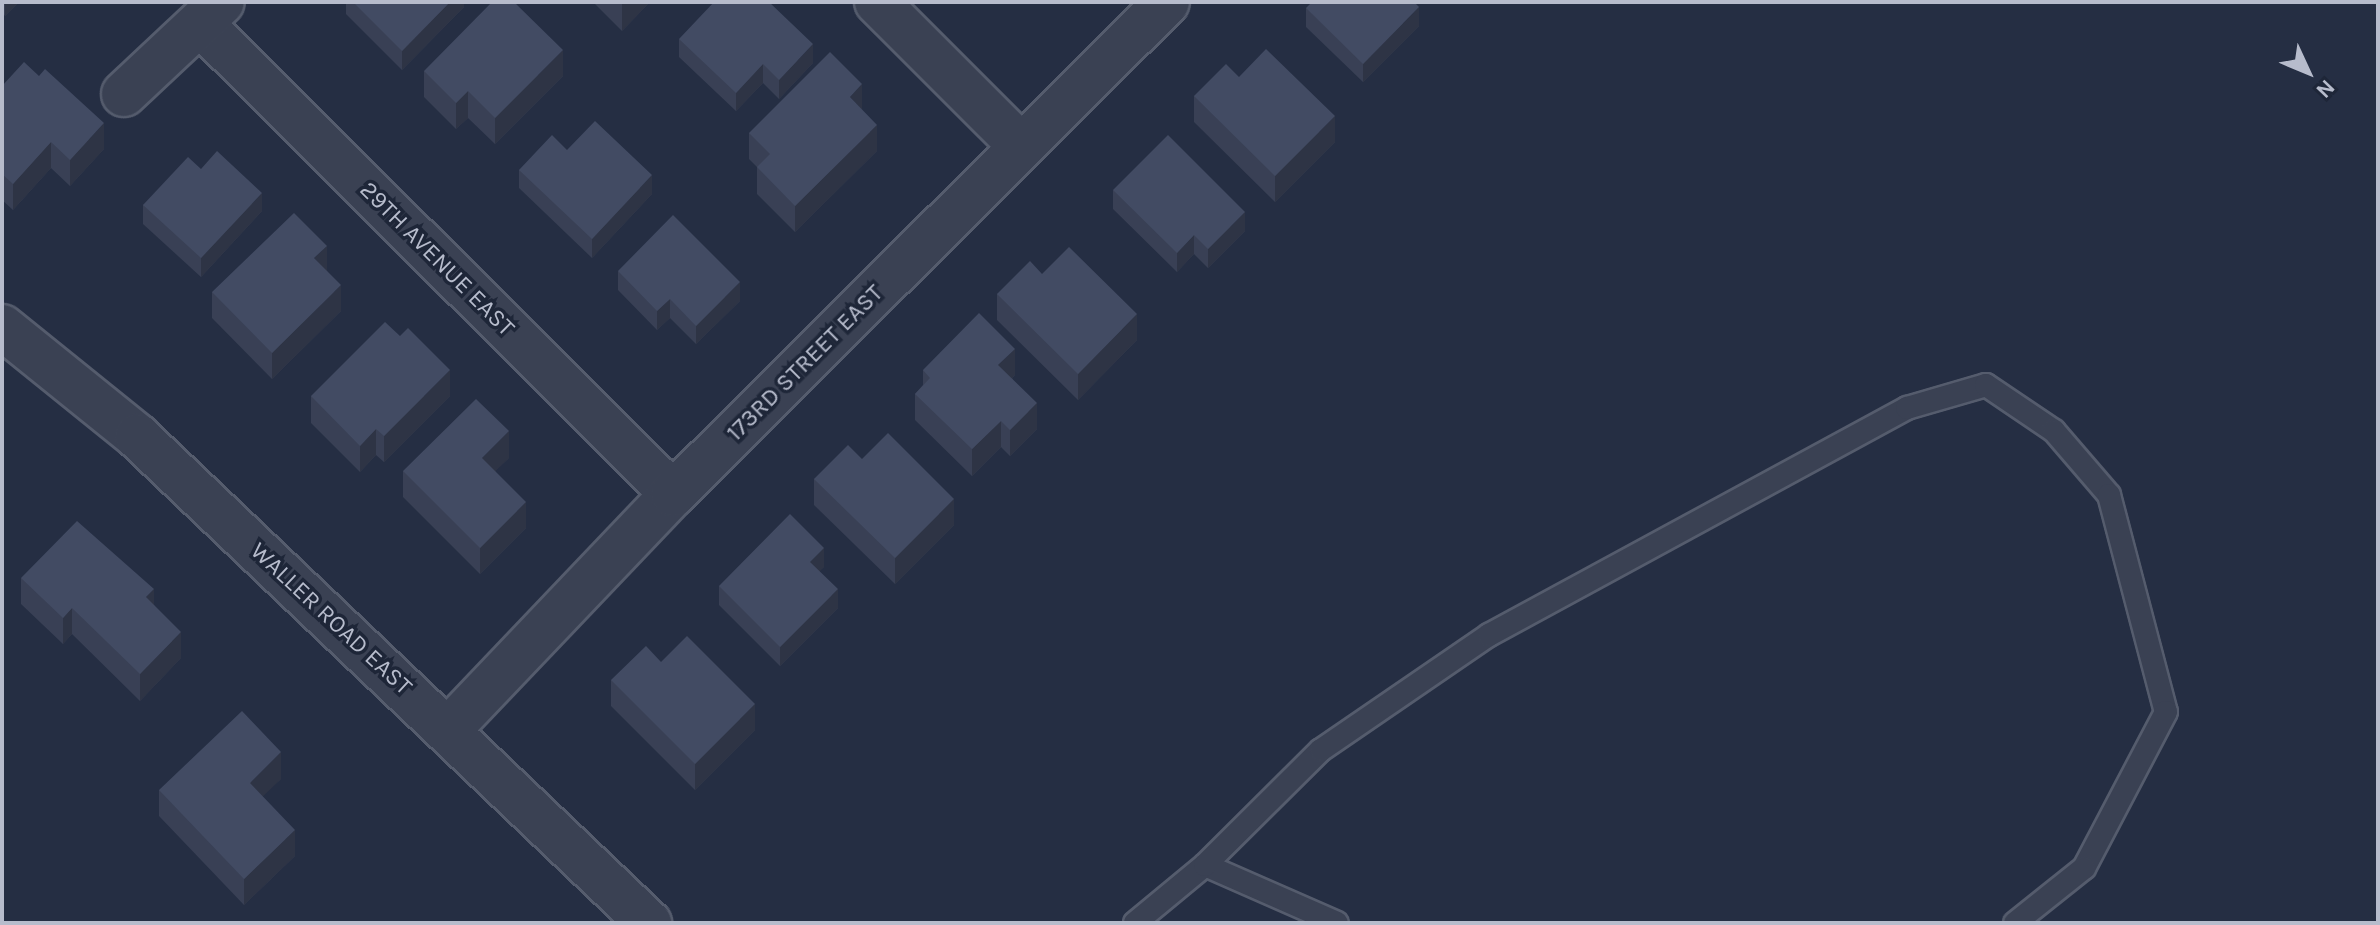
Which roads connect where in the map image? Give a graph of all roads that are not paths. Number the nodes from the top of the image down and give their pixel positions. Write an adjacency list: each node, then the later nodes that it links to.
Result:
1 (877, 2): 5 (street)
2 (1167, 2): 5 (street, 173RD STREET EAST)
3 (212, 13): 4 (street); 7 (street, 29TH AVENUE EAST)
4 (124, 94)
5 (1021, 146): 7 (street, 173RD STREET EAST)
6 (2, 327): 8 (street, WALLER ROAD EAST)
7 (673, 494): 8 (street, 173RD STREET EAST)
8 (449, 729): 10 (street, WALLER ROAD EAST)
9 (1205, 865): 11 (lane); 12 (lane); 13 (lane)
10 (649, 923)
11 (1135, 923)
12 (1337, 923)
13 (2015, 923)

